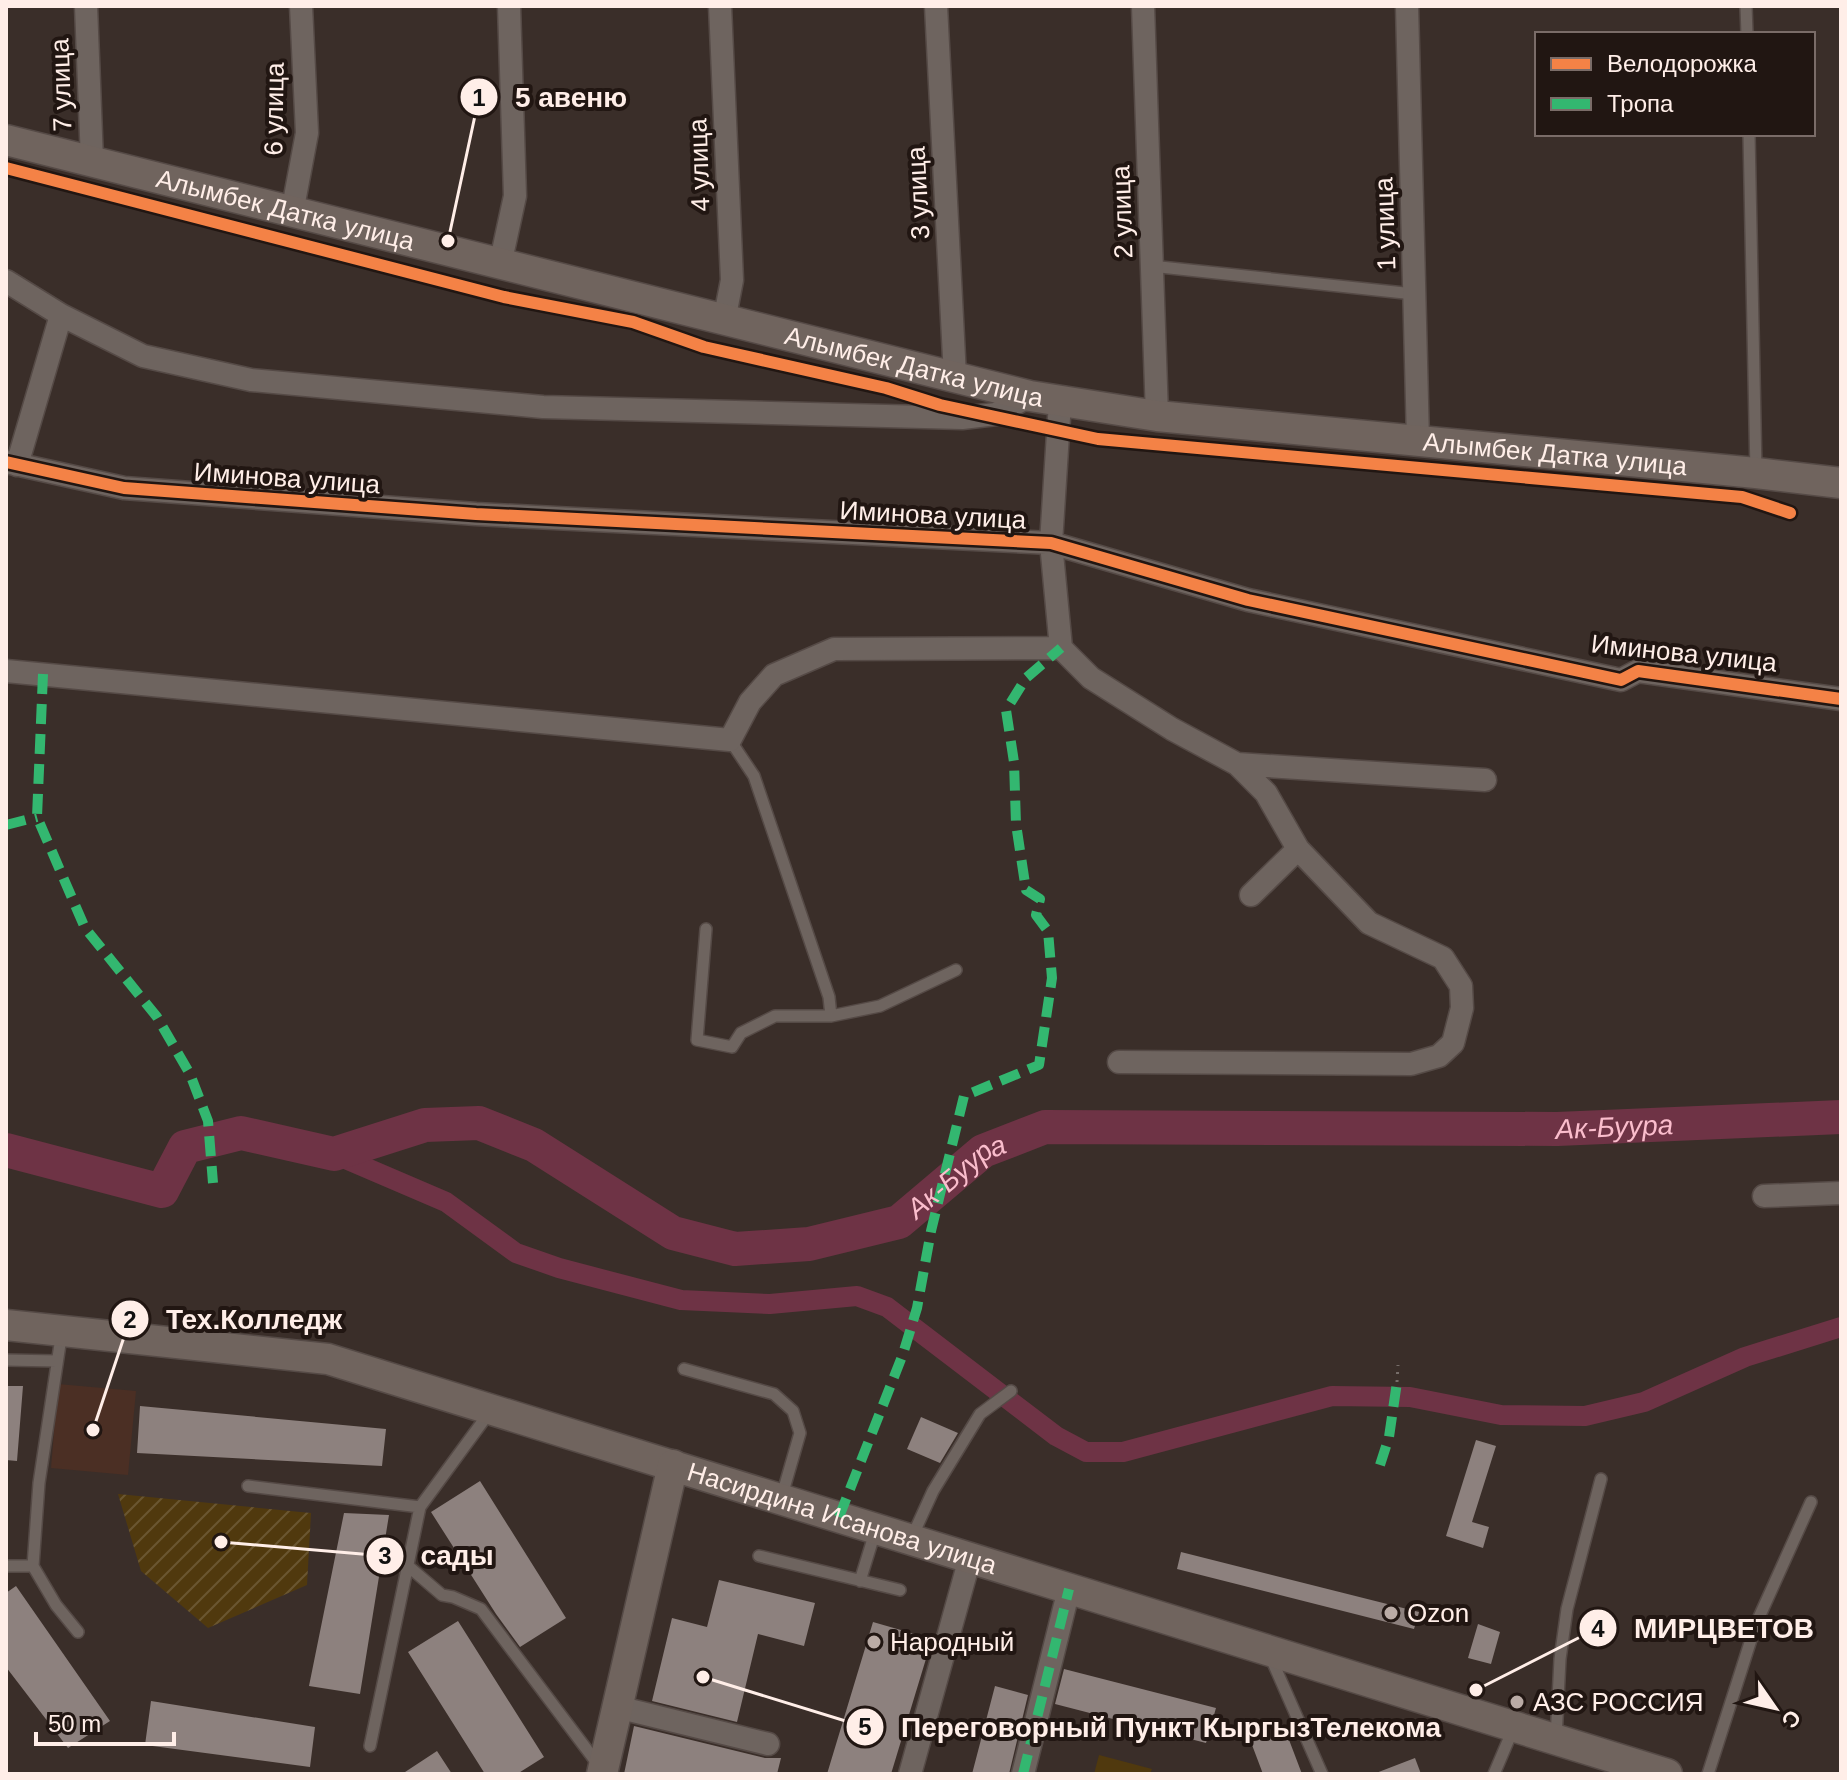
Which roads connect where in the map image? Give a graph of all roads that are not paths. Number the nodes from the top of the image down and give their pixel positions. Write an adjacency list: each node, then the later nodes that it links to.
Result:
1 (86, 6): 12 (street, 7 улица)
2 (301, 6): 13 (street, 6 улица)
3 (509, 6): 14 (street)
4 (720, 6): 19 (street, 4 улица)
5 (936, 6): 20 (street, 3 улица)
6 (1143, 6): 15 (street, 2 улица)
7 (1407, 6): 17 (street, 1 улица)
8 (1746, 6): 9 (lane)
9 (1747, 32)
10 (1749, 136): 26 (lane)
11 (6, 140): 12 (main road, Алымбек Датка улица)
12 (92, 161): 13 (main road, Алымбек Датка улица)
13 (292, 213): 14 (main road, Алымбек Датка улица)
14 (500, 265): 19 (main road, Алымбек Датка улица)
15 (1151, 266): 17 (lane); 23 (street, 2 улица)
16 (6, 281): 18 (street)
17 (1414, 294): 24 (street, 1 улица)
18 (61, 315): 21 (street); 25 (street)
19 (724, 321): 20 (main road, Алымбек Датка улица)
20 (955, 377): 21 (main road, Алымбек Датка улица)
21 (1030, 396): 22 (main road, Алымбек Датка улица)
22 (1060, 402): 23 (main road, Алымбек Датка улица); 28 (street)
23 (1157, 416): 24 (main road, Алымбек Датка улица)
24 (1418, 441): 26 (main road, Алымбек Датка улица)
25 (12, 463): 28 (street, Иминова улица)
26 (1756, 473): 27 (main road, Алымбек Датка улица)
27 (1841, 483)
28 (1051, 543): 29 (street); 31 (street, Иминова улица)
29 (1061, 648): 32 (street); 33 (street)
30 (6, 671): 32 (street)
31 (1841, 699)
32 (730, 740): 39 (lane)
33 (1237, 764): 34 (street); 35 (street)
34 (1485, 780)
35 (1298, 849): 36 (street); 40 (street)
36 (1251, 895)
37 (706, 929): 39 (lane)
38 (956, 970): 39 (lane)
39 (831, 1016)
40 (1119, 1062)
41 (1841, 1193): 42 (street)
42 (1764, 1196)
43 (6, 1325): 44 (main road, Насирдина Исанова улица)
44 (62, 1330): 46 (lane); 49 (main road, Насирдина Исанова улица)
45 (6, 1360): 46 (lane)
46 (57, 1361): 61 (lane)
47 (684, 1369): 53 (lane)
48 (1011, 1391): 57 (lane)
49 (491, 1409): 50 (main road, Насирдина Исанова улица); 55 (lane)
50 (673, 1465): 53 (main road, Насирдина Исанова улица); 68 (main road)
51 (1601, 1479): 70 (lane)
52 (248, 1486): 55 (lane)
53 (781, 1499): 56 (main road, Насирдина Исанова улица)
54 (1811, 1502): 79 (lane)
55 (420, 1507): 62 (lane)
56 (876, 1529): 57 (main road, Насирдина Исанова улица); 63 (lane)
57 (911, 1539): 59 (main road, Насирдина Исанова улица)
58 (759, 1556): 63 (lane)
59 (970, 1558): 64 (main road, Насирдина Исанова улица); 74 (street)
60 (6, 1566): 61 (lane)
61 (33, 1566): 66 (lane)
62 (408, 1566): 72 (lane); 73 (lane)
63 (860, 1581): 65 (lane)
64 (1069, 1589): 67 (main road, Насирдина Исанова улица); 75 (street)
65 (900, 1590)
66 (78, 1632)
67 (1268, 1650): 69 (main road, Насирдина Исанова улица); 76 (lane)
68 (617, 1707): 71 (street); 73 (main road)
69 (1515, 1727): 70 (main road, Насирдина Исанова улица); 77 (lane)
70 (1556, 1739): 78 (main road, Насирдина Исанова улица)
71 (768, 1744)
72 (370, 1746)
73 (602, 1772)
74 (910, 1774)
75 (1023, 1774)
76 (1322, 1774)
77 (1494, 1774)
78 (1667, 1774)
79 (1708, 1774)

